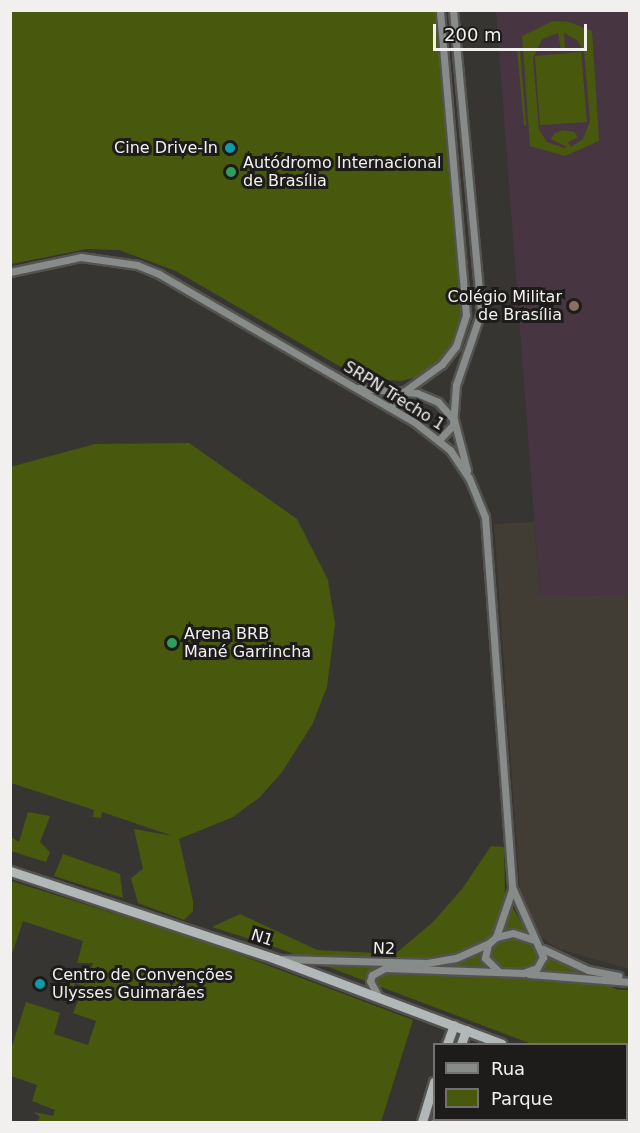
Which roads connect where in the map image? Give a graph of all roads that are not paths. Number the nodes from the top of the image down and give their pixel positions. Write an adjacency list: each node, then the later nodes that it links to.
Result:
1 (440, 10): 3 (main road)
2 (453, 10): 4 (main road)
3 (450, 112): 4 (main road); 5 (main road)
4 (462, 114): 6 (main road)
5 (451, 131): 6 (main road); 8 (main road)
6 (464, 145): 12 (main road)
7 (10, 272): 9 (main road, SRPN Trecho 1)
8 (416, 383): 10 (main road); 11 (main road)
9 (358, 388): 10 (main road); 13 (main road, SRPN Trecho 1)
10 (391, 390): 11 (main road)
11 (404, 391): 13 (main road); 14 (main road)
12 (455, 405): 14 (main road); 15 (main road)
13 (391, 407): 16 (main road, SRPN Trecho 1)
14 (453, 420): 15 (main road); 16 (main road)
15 (458, 434): 17 (main road)
16 (439, 440): 17 (main road, SRPN Trecho 1)
17 (469, 478): 19 (main road, SRPN Trecho 1)
18 (10, 871): 24 (highway, N1)
19 (512, 887): 20 (main road, SRPN Trecho 1); 21 (main road, SRPN Trecho 1)
20 (496, 937): 21 (main road); 22 (main road)
21 (537, 941): 23 (main road)
22 (488, 944): 24 (main road, N2); 25 (main road)
23 (543, 950): 26 (main road); 27 (main road)
24 (276, 959): 29 (highway, N1)
25 (499, 972): 26 (main road); 29 (main road, N2)
26 (523, 973): 28 (main road)
27 (630, 977)
28 (630, 982)
29 (379, 997): 30 (highway, N1)
30 (454, 1025): 31 (highway, N1); 32 (highway)
31 (466, 1030): 33 (highway); 34 (highway, N1)
32 (447, 1043)
33 (461, 1043)
34 (499, 1043)
35 (433, 1088): 36 (highway)
36 (422, 1122)

